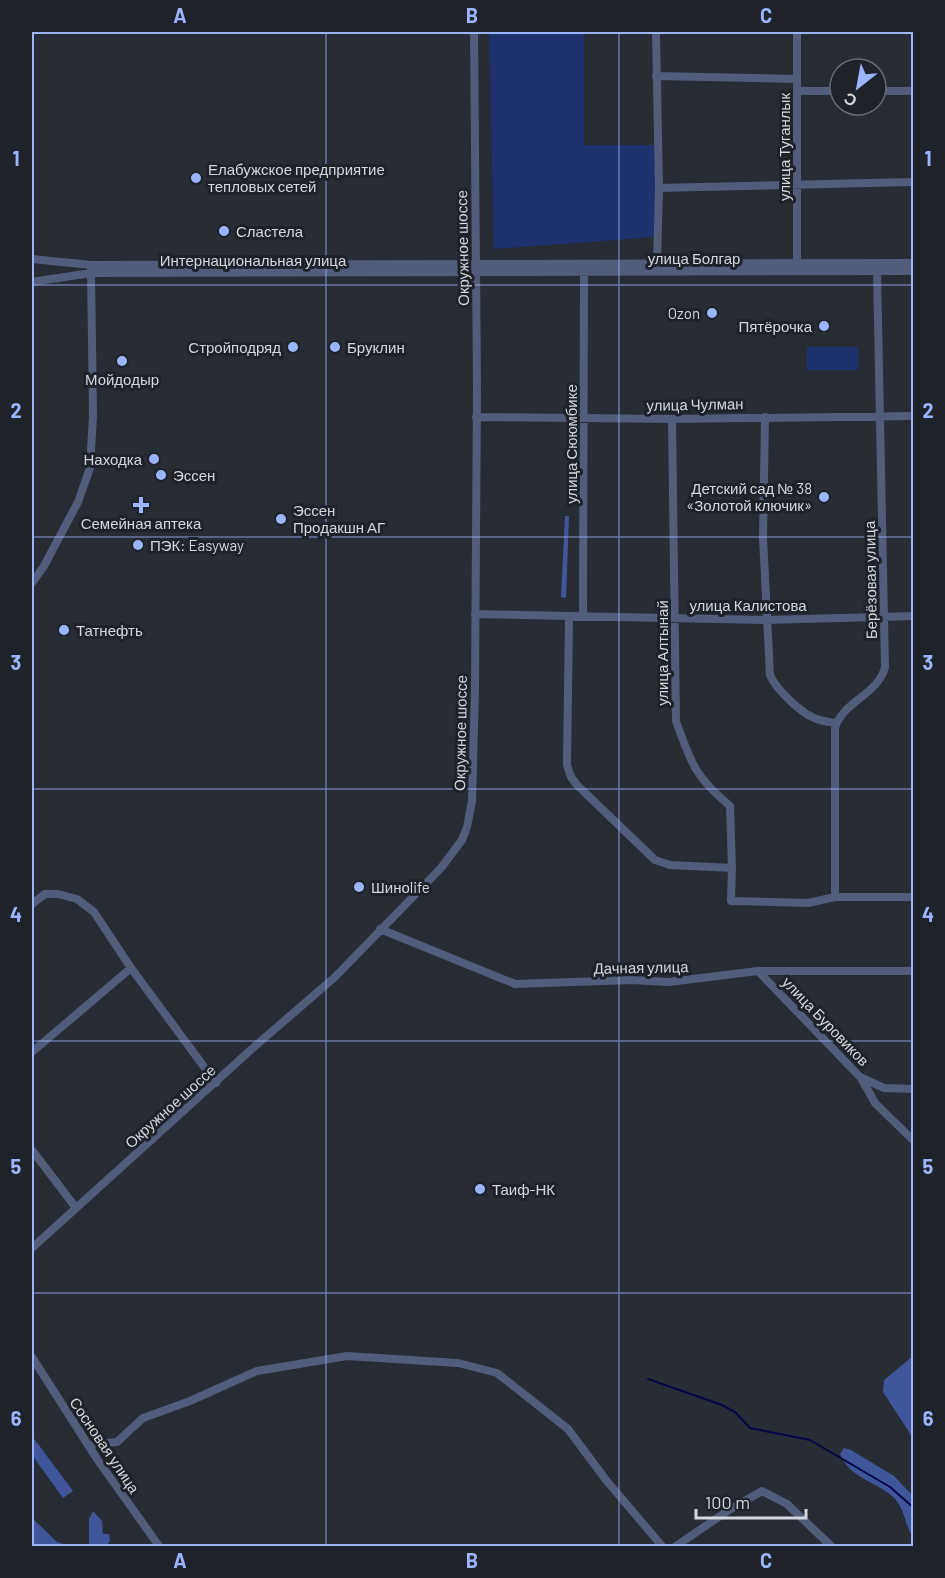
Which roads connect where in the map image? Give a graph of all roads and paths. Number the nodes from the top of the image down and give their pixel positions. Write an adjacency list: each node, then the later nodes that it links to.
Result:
1 (474, 32): 16 (street, Окружное шоссе)
2 (656, 32): 4 (street)
3 (797, 32): 5 (street, улица Туганлык)
4 (656, 76): 5 (street); 12 (street)
5 (797, 79): 6 (street, улица Туганлык)
6 (797, 91): 7 (street); 11 (street, улица Туганлык)
7 (828, 91)
8 (888, 91): 9 (street)
9 (914, 91)
10 (914, 182): 11 (street)
11 (797, 183): 12 (street); 14 (street, улица Туганлык)
12 (659, 188): 17 (street)
13 (32, 259): 18 (street, Интернациональная улица)
14 (797, 262): 15 (street, улица Болгар); 17 (street, улица Болгар)
15 (914, 263)
16 (475, 264): 17 (street, улица Болгар); 18 (street, Интернациональная улица); 22 (street, Окружное шоссе)
17 (657, 264)
18 (91, 269): 22 (street, Интернациональная улица); 23 (street, Интернациональная улица); 30 (street)
19 (877, 271): 20 (street, улица Болгар); 21 (street, улица Болгар); 27 (street, Берёзовая улица)
20 (914, 271)
21 (584, 272): 22 (street, улица Болгар); 28 (street, улица Сююмбике)
22 (475, 273): 25 (street, Окружное шоссе)
23 (32, 282)
24 (914, 416): 27 (street, улица Чулман)
25 (477, 417): 28 (street, улица Чулман); 31 (street, Окружное шоссе)
26 (765, 417): 27 (street, улица Чулман); 29 (street, улица Чулман); 37 (street)
27 (879, 417): 35 (street, Берёзовая улица)
28 (585, 418): 29 (street, улица Чулман); 32 (street, улица Сююмбике)
29 (672, 419): 36 (street, улица Алтынай)
30 (32, 583)
31 (475, 614): 34 (street, улица Калистова); 43 (street, Окружное шоссе)
32 (583, 616): 34 (street, улица Калистова); 36 (street, улица Калистова)
33 (914, 616): 35 (street, улица Калистова)
34 (569, 617): 39 (street)
35 (884, 617): 37 (street, улица Калистова); 38 (street, Берёзовая улица)
36 (675, 618): 37 (street, улица Калистова); 39 (street, улица Алтынай)
37 (766, 620): 38 (street)
38 (836, 723): 40 (street)
39 (732, 868): 40 (street, улица Алтынай)
40 (835, 897): 41 (street)
41 (914, 897)
42 (32, 904): 44 (street)
43 (380, 929): 45 (street, Дачная улица); 49 (street, Окружное шоссе)
44 (131, 968): 47 (street); 49 (street)
45 (758, 971): 46 (street, Дачная улица); 48 (street, улица Буровиков)
46 (914, 971)
47 (32, 1052)
48 (860, 1077): 50 (street, улица Буровиков); 51 (street)
49 (216, 1083): 53 (street, Окружное шоссе)
50 (914, 1089)
51 (914, 1140)
52 (32, 1150): 53 (street)
53 (76, 1208): 54 (street, Окружное шоссе)
54 (32, 1248)
55 (32, 1357): 56 (street, Сосновая улица)
56 (88, 1445): 57 (street, Сосновая улица); 58 (street)
57 (159, 1546)
58 (662, 1546)
59 (676, 1546): 60 (street)
60 (831, 1546)

